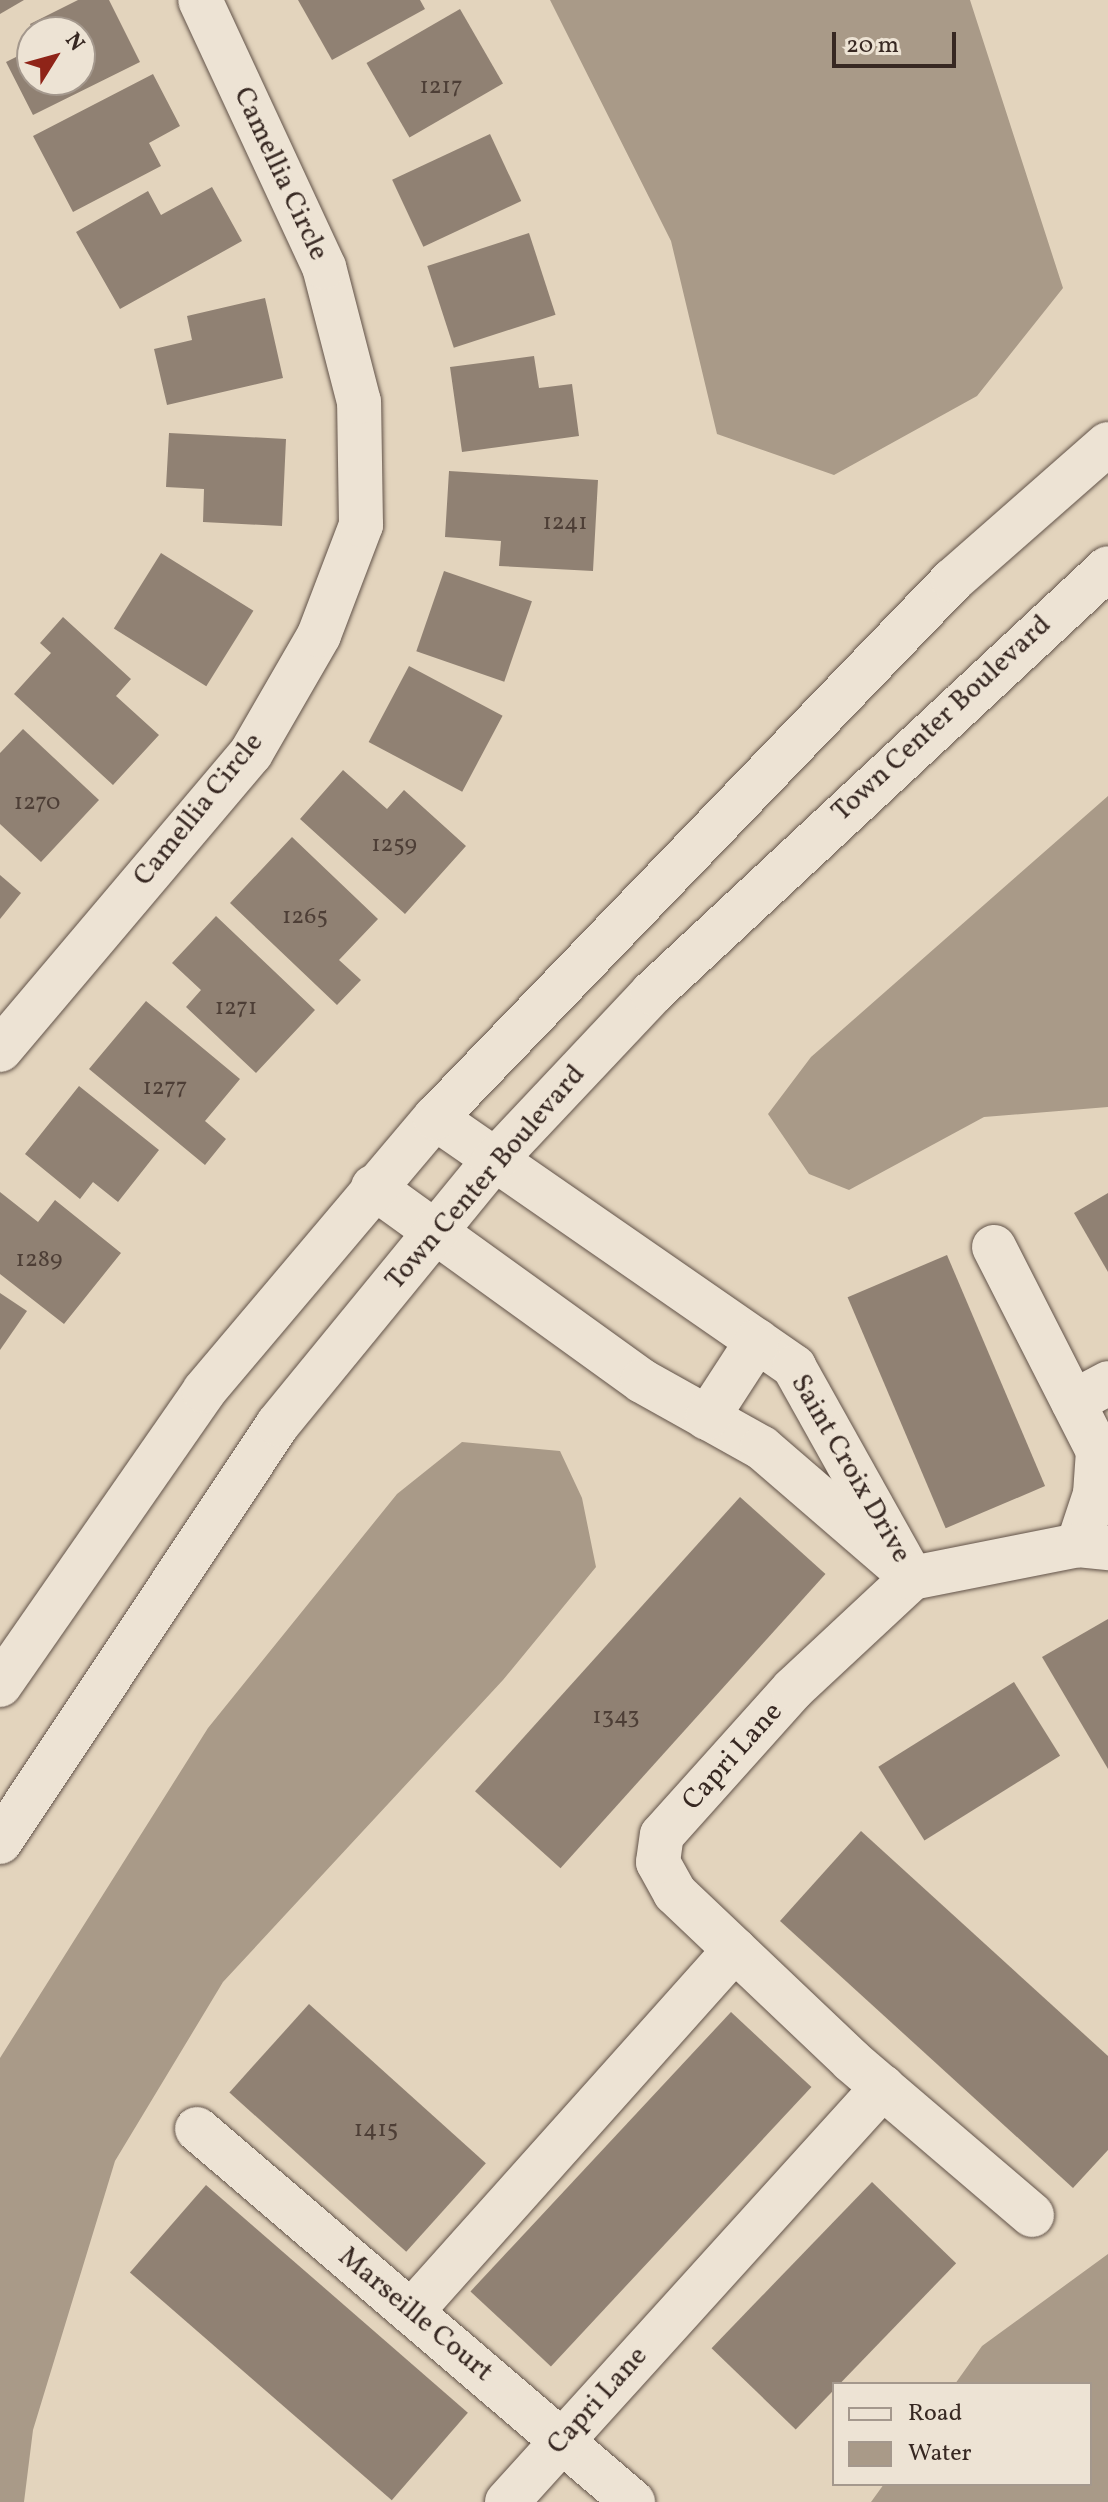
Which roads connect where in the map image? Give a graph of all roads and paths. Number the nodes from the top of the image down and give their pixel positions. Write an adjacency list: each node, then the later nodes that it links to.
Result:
1 (200, 0): 4 (street, Camellia Circle)
2 (1108, 444): 5 (street)
3 (1108, 568): 6 (street, Town Center Boulevard)
4 (0, 1050)
5 (435, 1118): 6 (street, Saint Croix Drive); 7 (street)
6 (492, 1163): 8 (street, Town Center Boulevard); 10 (street, Saint Croix Drive)
7 (373, 1187): 8 (street, Saint Croix Drive); 15 (street)
8 (438, 1231): 12 (street, Saint Croix Drive); 16 (street, Town Center Boulevard)
9 (994, 1247): 11 (street)
10 (757, 1341): 12 (street); 14 (street, Saint Croix Drive)
11 (1091, 1393): 13 (street)
12 (707, 1418): 14 (street, Saint Croix Drive)
13 (1093, 1547): 14 (street)
14 (912, 1578): 17 (street, Capri Lane)
15 (0, 1685)
16 (0, 1842)
17 (735, 1950): 18 (street, Capri Lane); 21 (street)
18 (883, 2087): 20 (street, Capri Lane); 22 (street, Capri Lane)
19 (197, 2129): 21 (street, Marseille Court)
20 (1032, 2215)
21 (411, 2312): 22 (street, Marseille Court)
22 (563, 2440): 23 (street, Capri Lane); 24 (street, Marseille Court)
23 (507, 2502)
24 (633, 2502)

